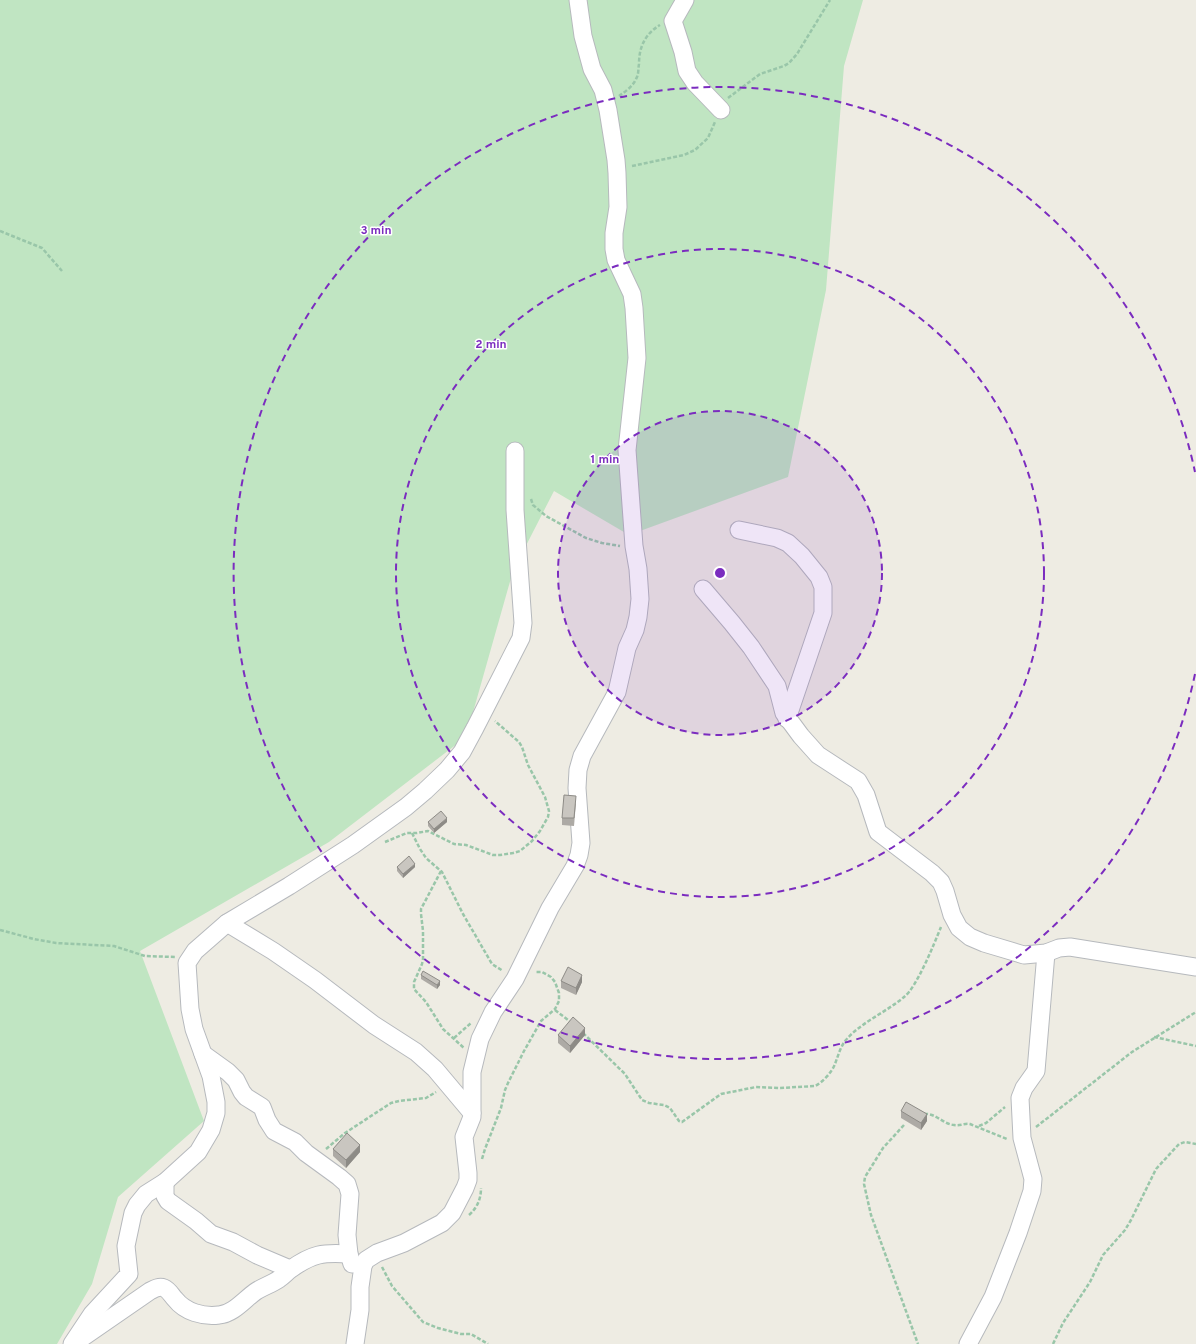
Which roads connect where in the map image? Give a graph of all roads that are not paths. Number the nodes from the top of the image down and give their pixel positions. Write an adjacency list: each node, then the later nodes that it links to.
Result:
1 (578, 0): 12 (street)
2 (684, 0): 3 (street)
3 (721, 110)
4 (515, 451): 8 (street)
5 (739, 530): 7 (street)
6 (703, 589): 7 (street)
7 (787, 719): 9 (street)
8 (227, 923): 11 (street); 12 (street)
9 (1046, 953): 10 (street); 19 (street)
10 (1196, 967)
11 (203, 1054): 13 (street); 14 (street)
12 (472, 1113): 16 (street)
13 (165, 1182): 15 (street); 17 (street)
14 (349, 1254): 15 (street); 16 (street)
15 (290, 1270): 17 (street)
16 (360, 1287): 18 (street)
17 (73, 1344)
18 (355, 1344)
19 (968, 1344)

